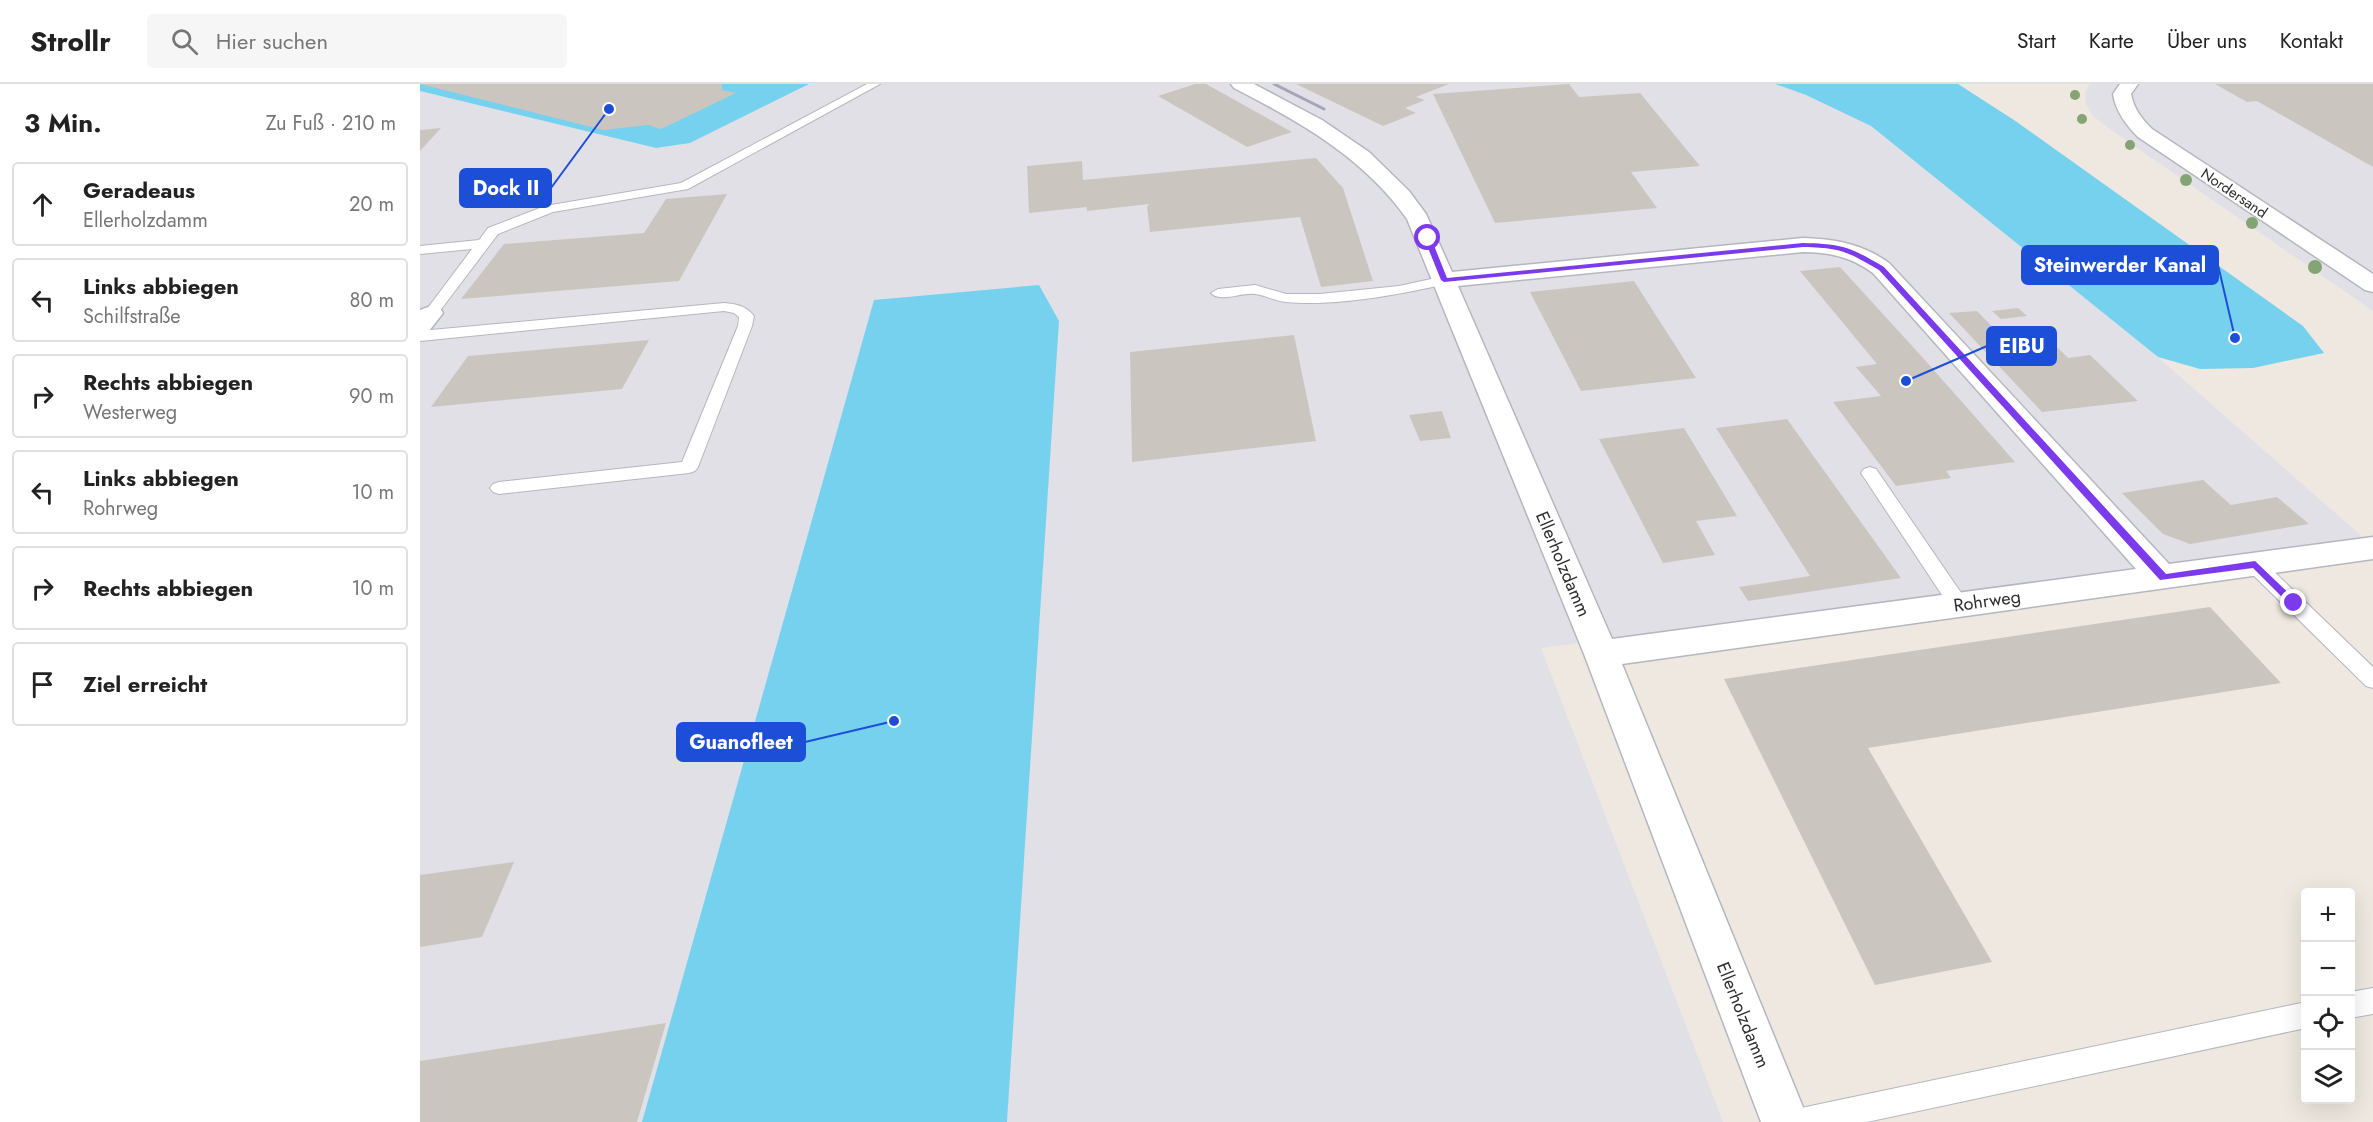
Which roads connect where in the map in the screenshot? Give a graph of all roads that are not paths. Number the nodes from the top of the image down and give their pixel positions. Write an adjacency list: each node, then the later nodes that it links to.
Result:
1 (875, 84): 4 (lane)
2 (1240, 84): 6 (street, Ellerholzdamm)
3 (2129, 84): 7 (street, Nordersand)
4 (483, 244): 5 (lane); 9 (lane)
5 (420, 250)
6 (1444, 280): 8 (lane); 15 (street); 17 (street, Ellerholzdamm)
7 (2373, 285)
8 (1218, 293)
9 (425, 320)
10 (420, 336): 12 (lane)
11 (1870, 473): 16 (lane)
12 (499, 488)
13 (2373, 548): 14 (street, Rohrweg)
14 (2255, 565): 15 (street, Rohrweg); 18 (lane)
15 (2163, 578): 16 (street, Rohrweg)
16 (1959, 605): 17 (street, Rohrweg)
17 (1600, 654): 22 (street, Ellerholzdamm)
18 (2373, 680)
19 (2373, 1001): 20 (lane)
20 (2355, 1004)
21 (2301, 1016): 23 (lane)
22 (1785, 1122)
23 (1801, 1122)

